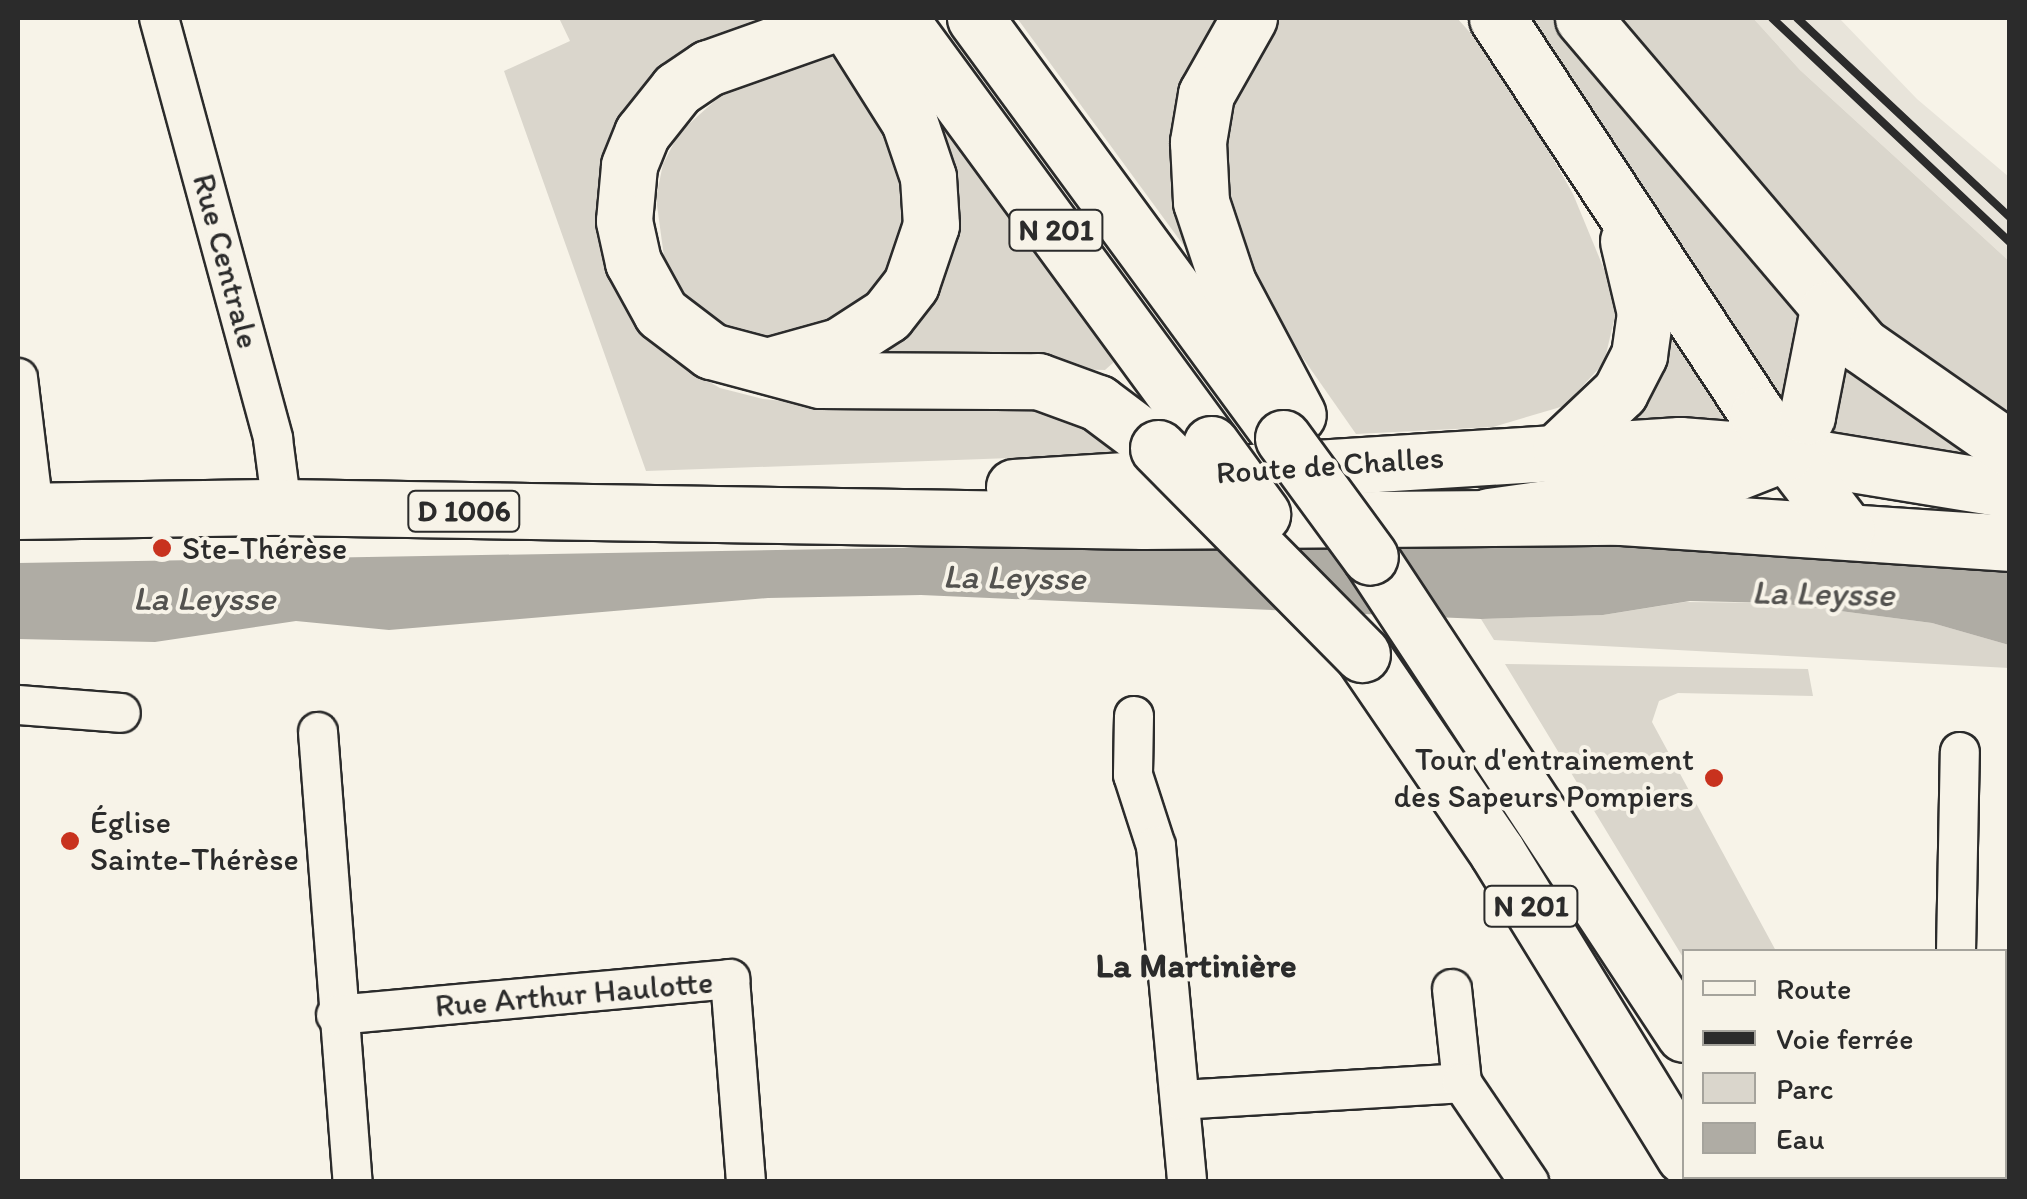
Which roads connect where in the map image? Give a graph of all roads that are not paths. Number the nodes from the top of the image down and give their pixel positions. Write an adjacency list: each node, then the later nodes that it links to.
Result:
1 (158, 18): 20 (street, Rue Centrale)
2 (900, 18): 15 (main road, N 201)
3 (975, 18): 14 (main road, N 201)
4 (1248, 18): 14 (main road)
5 (1584, 18): 9 (main road)
6 (1620, 18): 9 (street)
7 (1497, 19): 10 (main road)
8 (834, 22): 12 (main road); 12 (main road)
9 (1644, 91): 11 (main road)
10 (1612, 190): 16 (main road); 18 (main road)
11 (1828, 309): 17 (main road); 18 (main road)
12 (751, 364): 15 (main road)
13 (18, 378): 21 (street)
14 (1296, 437): 34 (main road, N 201, bridge)
15 (1185, 446): 37 (main road, N 201, bridge)
16 (1560, 448): 18 (main road, Route de Challes); 22 (main road, Route de Challes)
17 (2010, 450)
18 (1786, 453): 19 (main road, Route de Challes); 23 (main road); 24 (main road)
19 (2010, 490)
20 (282, 507): 21 (main road, Route de Challes / D 1006); 22 (main road, Route de Challes / D 1006)
21 (26, 510)
22 (647, 513): 23 (main road, Route de Challes)
23 (1490, 516): 24 (main road, Route de Challes)
24 (1846, 530): 25 (main road, Route de Challes)
25 (2010, 543)
26 (18, 705): 27 (street)
27 (121, 713)
28 (1134, 716): 36 (street)
29 (318, 732): 33 (street)
30 (1960, 752): 31 (street)
31 (1956, 949)
32 (1452, 990): 35 (street)
33 (336, 1015): 38 (street); 39 (street, Rue Arthur Haulotte)
34 (1678, 1022)
35 (1462, 1083): 36 (street); 41 (street)
36 (1180, 1100): 40 (street)
37 (1682, 1153)
38 (353, 1182)
39 (746, 1182)
40 (1187, 1182)
41 (1529, 1182)

